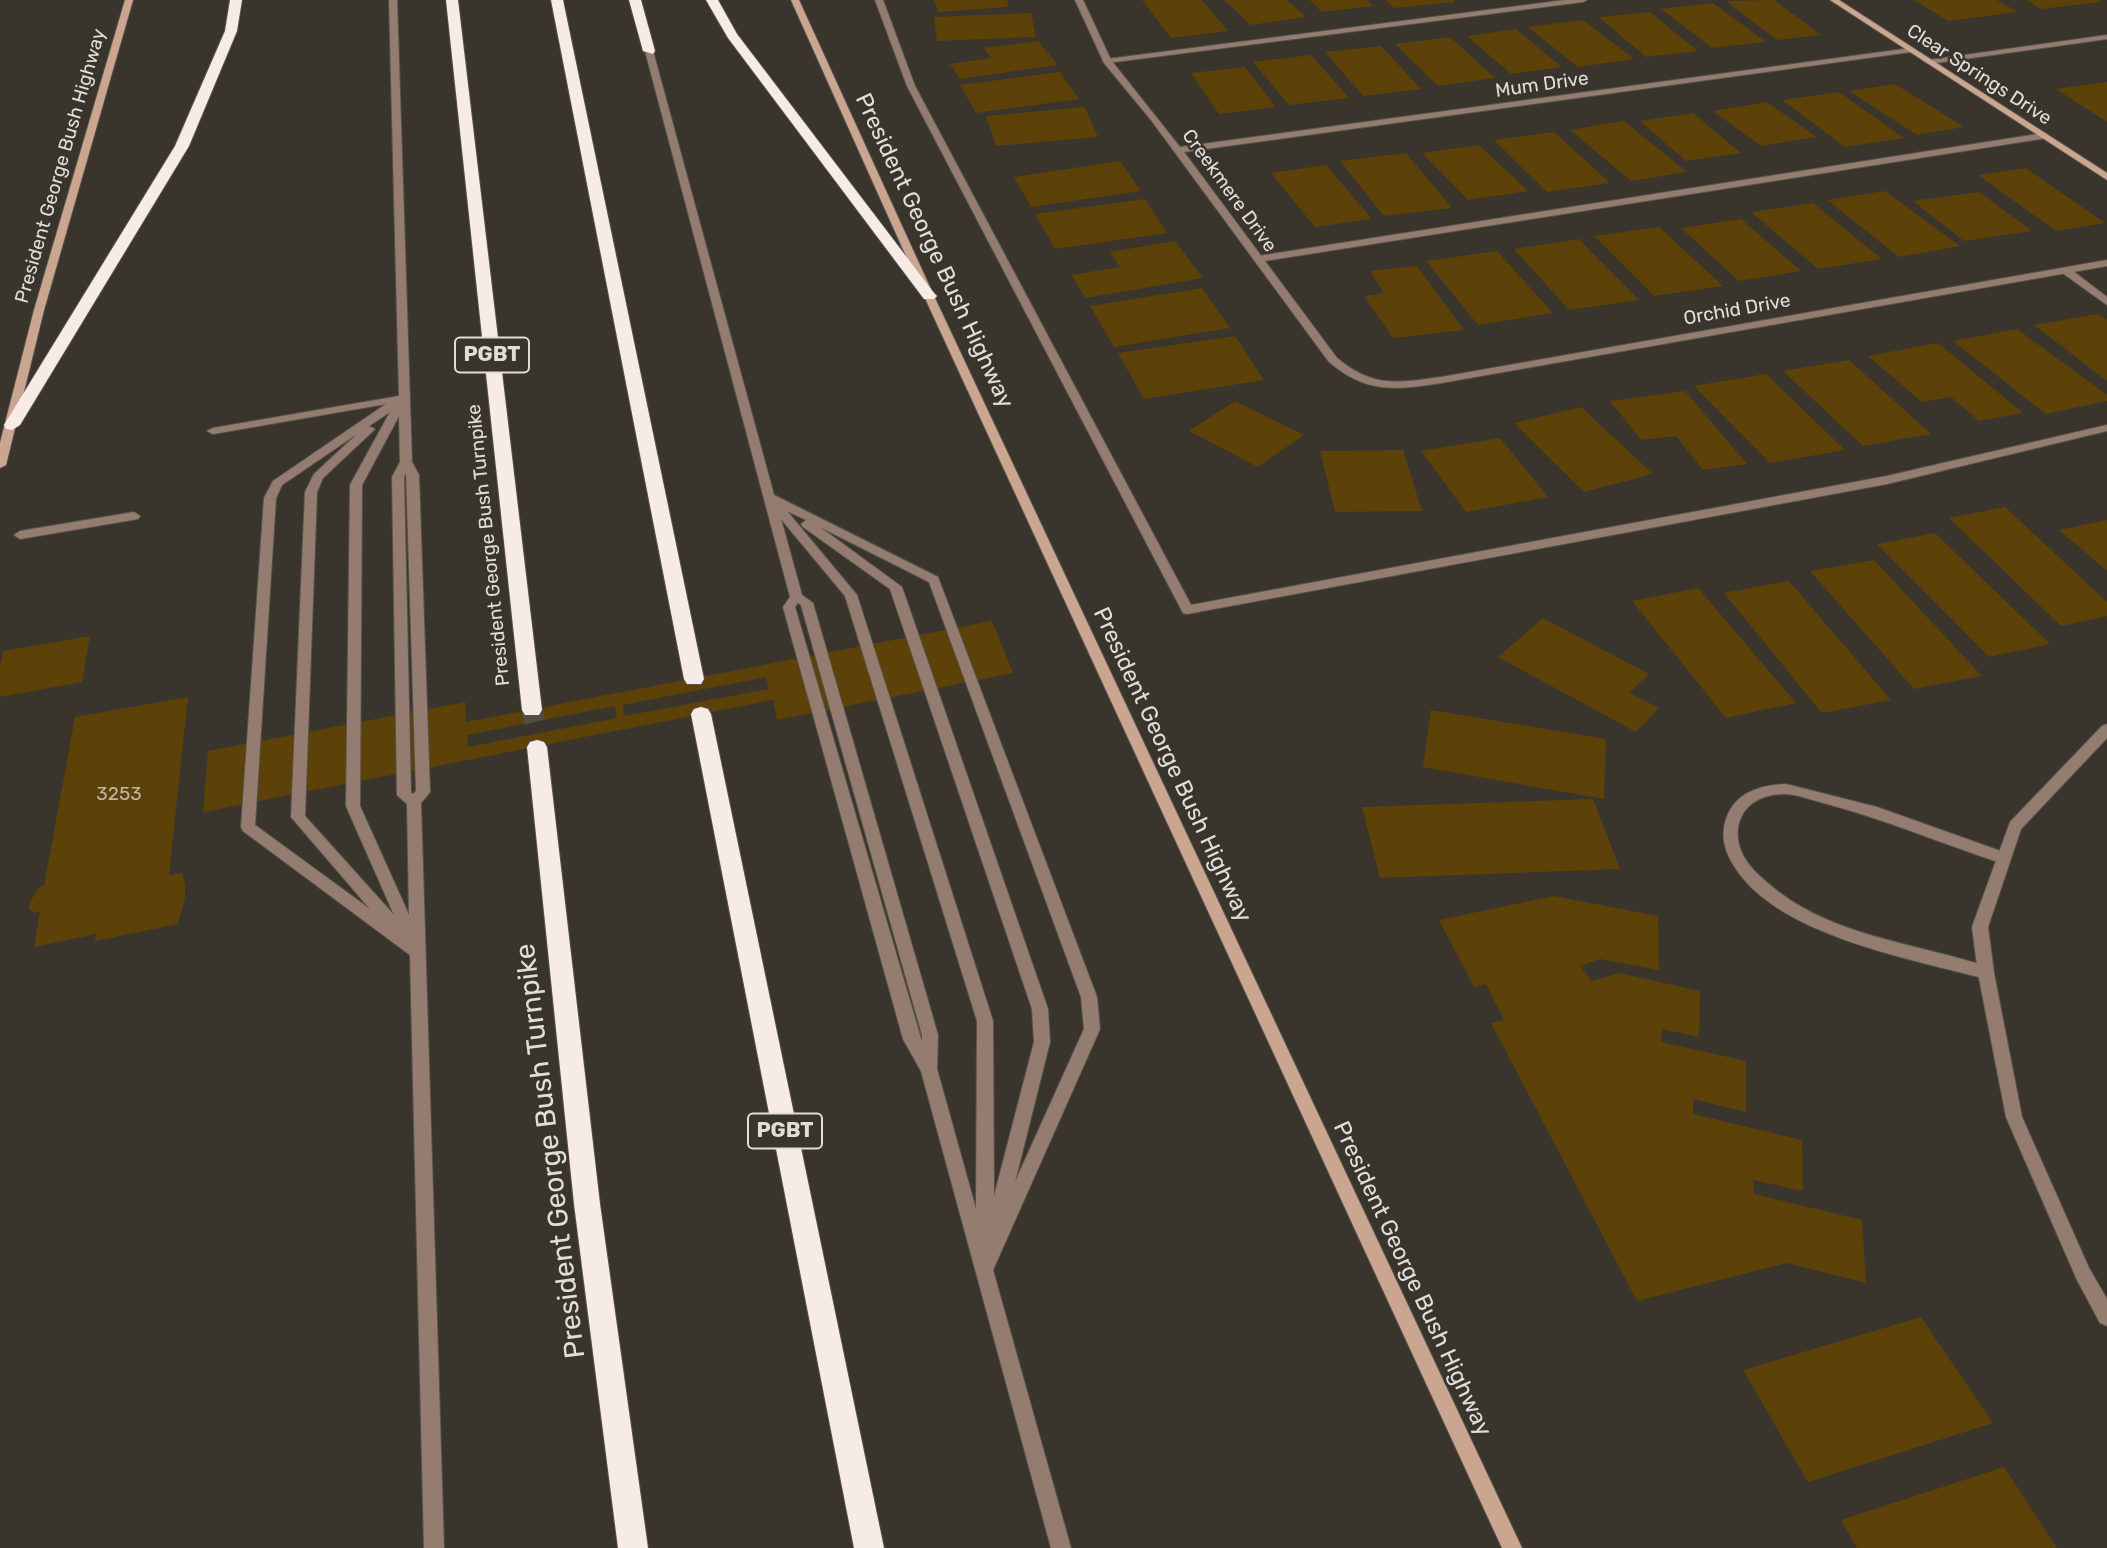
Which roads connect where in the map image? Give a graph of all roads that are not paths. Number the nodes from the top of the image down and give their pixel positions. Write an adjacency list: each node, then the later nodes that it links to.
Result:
1 (129, 0): 29 (main road, President George Bush Highway)
2 (236, 0): 29 (highway)
3 (393, 0): 28 (street)
4 (452, 0): 43 (highway, President George Bush Turnpike / PGBT)
5 (557, 0): 44 (highway, PGBT)
6 (635, 0): 15 (highway)
7 (712, 0): 25 (highway)
8 (795, 0): 25 (main road, President George Bush Highway)
9 (879, 0): 30 (street)
10 (1079, 0): 16 (street, Creekmere Drive)
11 (1583, 0): 16 (street)
12 (1834, 0): 14 (main road, Clear Springs Drive)
13 (2107, 37): 17 (street)
14 (1911, 50): 17 (main road, Clear Springs Drive); 19 (street, Mum Drive)
15 (649, 51): 33 (street)
16 (1107, 61): 19 (street, Creekmere Drive)
17 (1929, 62): 18 (main road, Clear Springs Drive)
18 (2044, 136): 20 (main road, Clear Springs Drive); 22 (street)
19 (1178, 150): 22 (street, Creekmere Drive)
20 (2102, 169): 21 (main road, Clear Springs Drive)
21 (2107, 177)
22 (1258, 259): 27 (street, Creekmere Drive)
23 (2107, 263): 24 (street, Orchid Drive)
24 (2065, 270): 26 (street); 27 (street, Orchid Drive)
25 (929, 296): 46 (main road, President George Bush Highway)
26 (2107, 302)
27 (1372, 384)
28 (403, 398): 31 (street); 38 (street); 38 (street); 38 (street); 38 (street)
29 (12, 425): 32 (main road, President George Bush Highway)
30 (2107, 428)
31 (213, 431)
32 (0, 465)
33 (769, 497): 40 (street); 40 (street); 40 (street); 40 (street)
34 (134, 516): 35 (street)
35 (20, 535)
36 (2107, 729): 37 (street)
37 (2004, 858): 39 (street); 39 (street)
38 (418, 952): 42 (street)
39 (1986, 974): 41 (street)
40 (985, 1268): 45 (street)
41 (2107, 1317)
42 (433, 1548)
43 (633, 1548)
44 (869, 1548)
45 (1061, 1548)
46 (1512, 1548)

